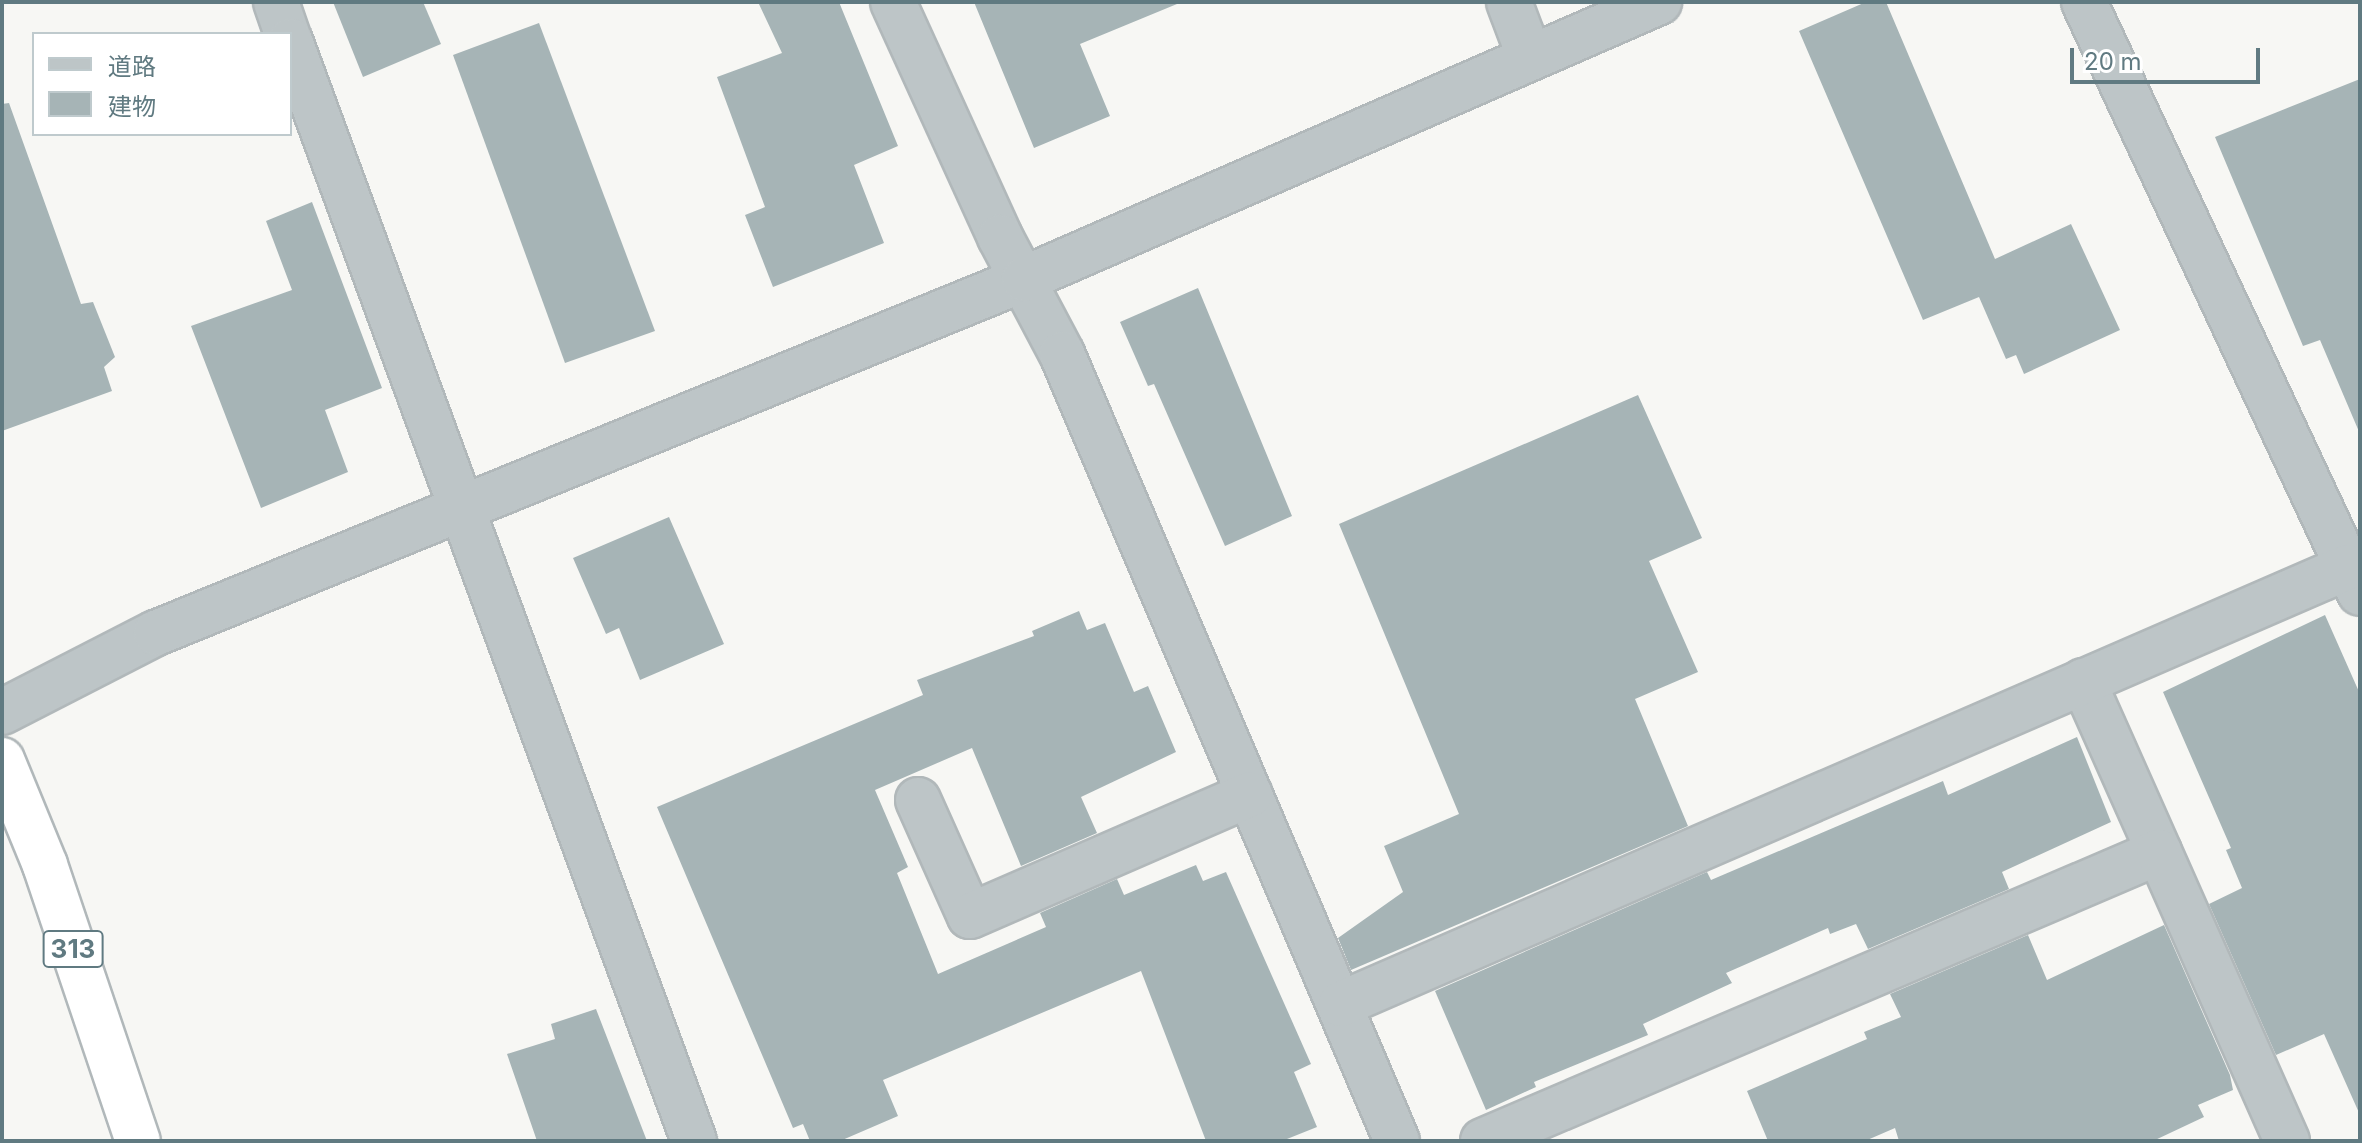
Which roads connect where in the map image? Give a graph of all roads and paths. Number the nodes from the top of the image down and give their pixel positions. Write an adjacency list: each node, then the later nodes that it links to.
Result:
1 (276, 2): 6 (street)
2 (893, 2): 9 (street)
3 (1509, 2): 8 (street)
4 (1659, 2): 8 (street)
5 (2084, 2): 11 (street)
6 (286, 32)
7 (292, 46): 10 (street)
8 (1529, 55): 9 (street)
9 (1024, 279): 10 (street); 15 (street)
10 (462, 510): 13 (street); 20 (street)
11 (2354, 580): 12 (street)
12 (2083, 681): 17 (street); 18 (street)
13 (2, 712)
14 (2, 760): 19 (highway, 313)
15 (1250, 794): 16 (street); 18 (street)
16 (918, 800)
17 (2159, 852): 22 (street); 23 (street)
18 (1341, 1004): 21 (street)
19 (138, 1141)
20 (694, 1141)
21 (1397, 1141)
22 (1483, 1141)
23 (2287, 1141)

